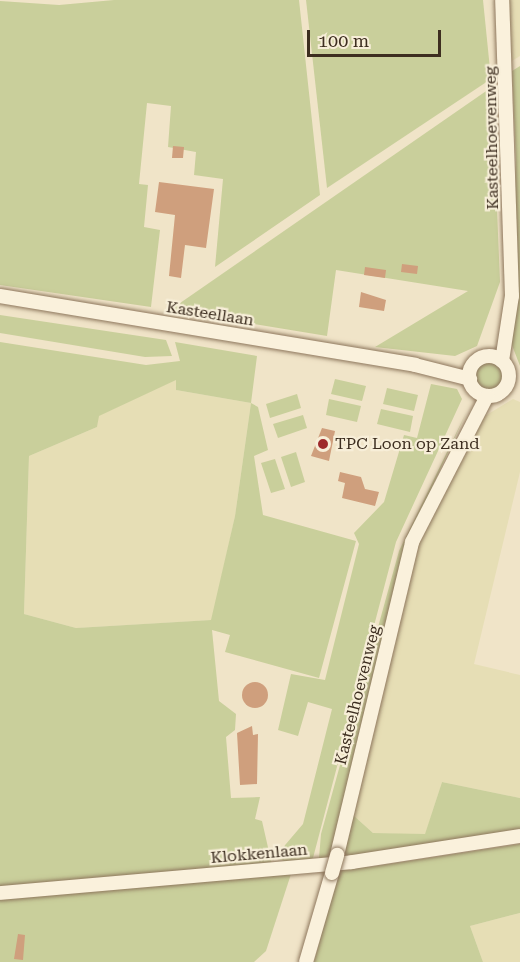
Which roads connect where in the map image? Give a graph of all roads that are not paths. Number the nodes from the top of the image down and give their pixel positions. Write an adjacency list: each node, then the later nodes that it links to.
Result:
1 (502, 0): 3 (street, Kasteelhoevenweg)
2 (0, 296): 5 (street, Kasteellaan)
3 (497, 359): 4 (street); 5 (street)
4 (514, 380): 5 (street)
5 (476, 384): 8 (street, Kasteelhoevenweg, bridge)
6 (520, 836): 7 (street, Klokkenlaan)
7 (0, 892)
8 (308, 960)

